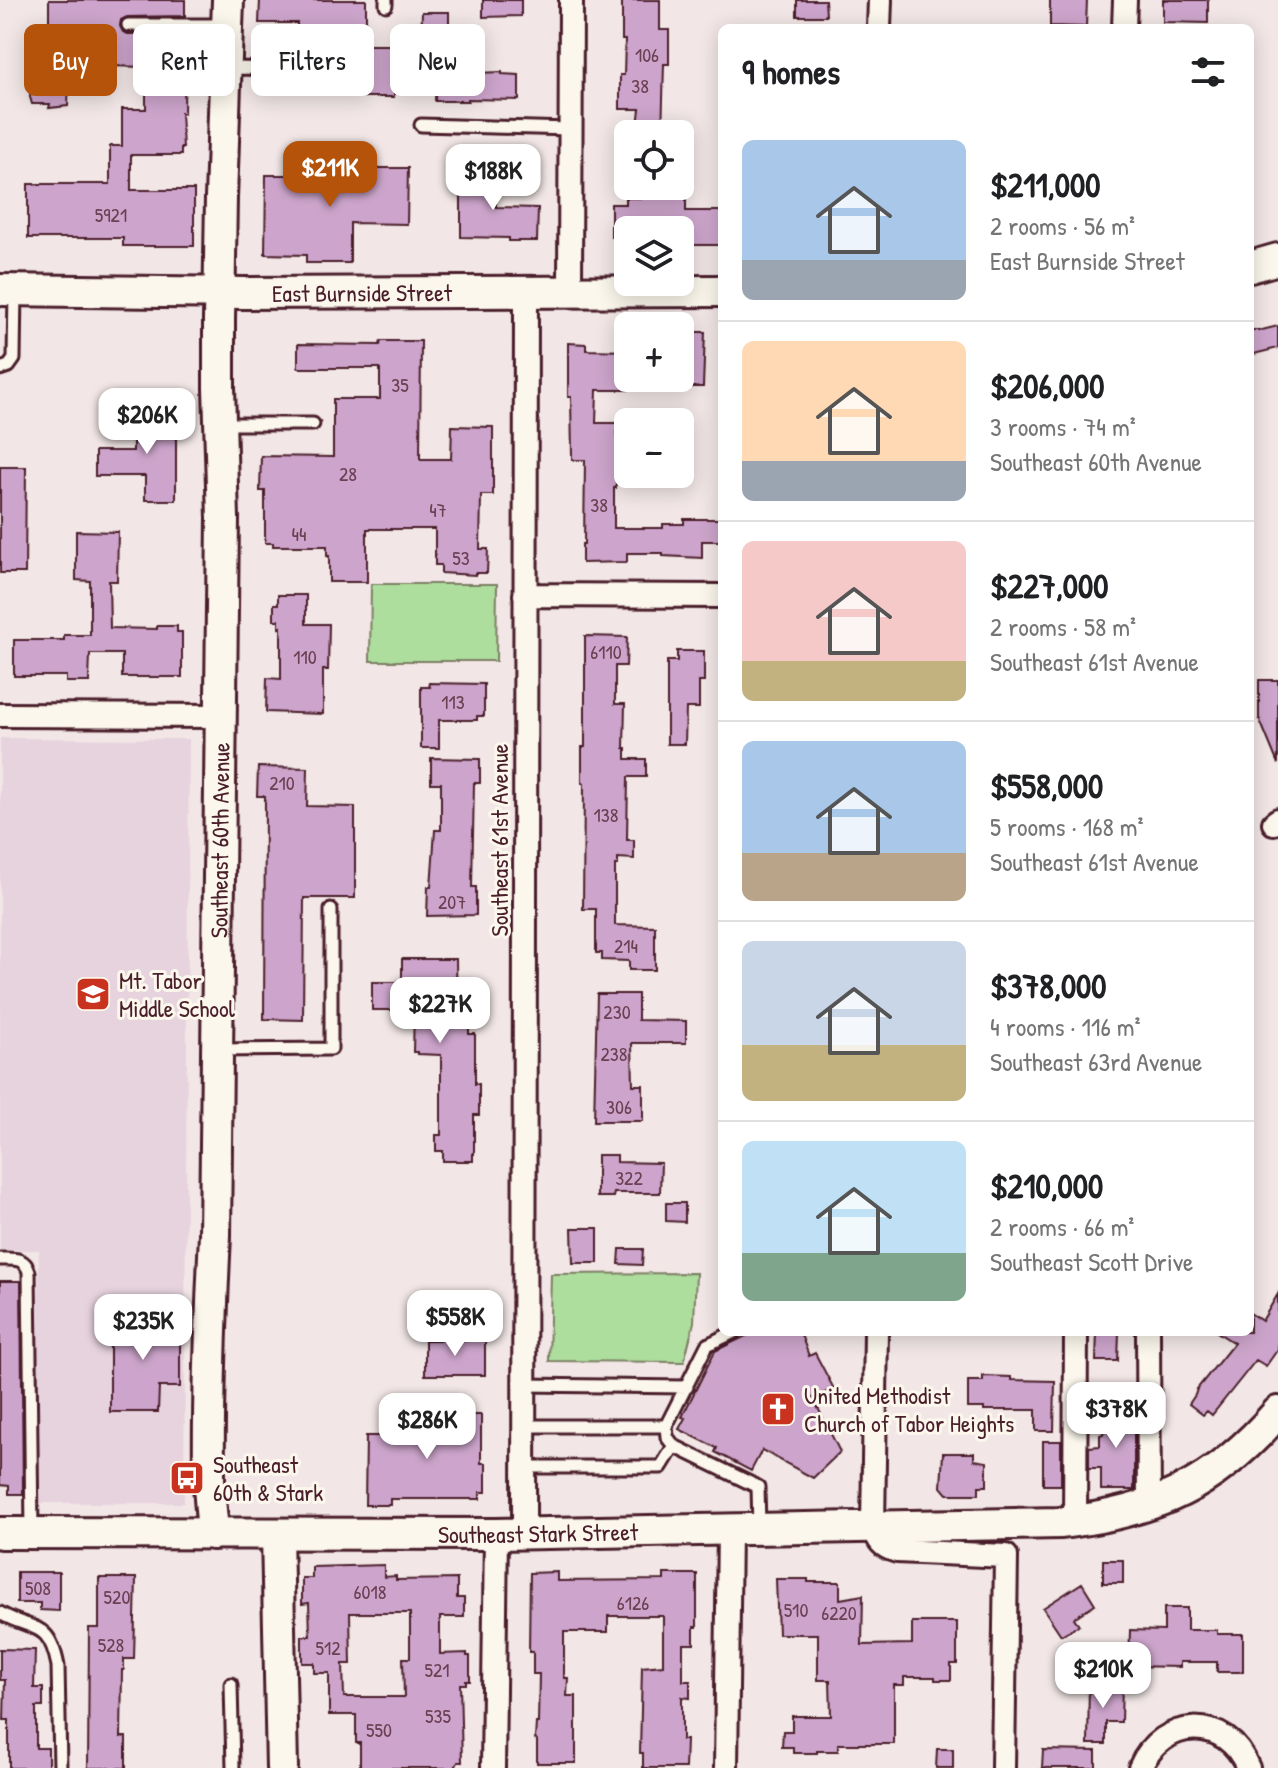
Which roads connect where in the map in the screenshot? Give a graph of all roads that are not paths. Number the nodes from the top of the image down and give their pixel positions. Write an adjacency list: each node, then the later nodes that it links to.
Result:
1 (571, 0): 10 (street)
2 (880, 0): 5 (street)
3 (1125, 0): 6 (street)
4 (228, 13): 7 (lane)
5 (879, 24)
6 (1124, 24)
7 (128, 25)
8 (225, 96): 17 (main road, Southeast 60th Avenue)
9 (421, 125): 10 (lane)
10 (570, 129): 15 (street)
11 (1278, 259): 12 (main road)
12 (1254, 266)
13 (8, 290): 17 (main road, East Burnside Street); 18 (lane)
14 (526, 291): 15 (main road, East Burnside Street); 17 (main road, East Burnside Street); 21 (street, Southeast 61st Avenue)
15 (570, 291): 16 (main road, East Burnside Street)
16 (718, 291)
17 (220, 292): 19 (main road, Southeast 60th Avenue)
18 (0, 369)
19 (220, 424): 20 (lane); 24 (main road, Southeast 60th Avenue)
20 (313, 424)
21 (525, 595): 22 (street); 32 (street, Southeast 61st Avenue)
22 (718, 596)
23 (0, 715): 24 (street)
24 (221, 716): 26 (main road, Southeast 60th Avenue)
25 (331, 910): 26 (lane)
26 (217, 1050): 47 (main road, Southeast 60th Avenue)
27 (0, 1259): 46 (lane)
28 (726, 1336): 33 (lane)
29 (876, 1336): 41 (street)
30 (1076, 1336): 40 (street)
31 (1148, 1336): 39 (street)
32 (523, 1385): 33 (lane); 35 (street, Southeast 61st Avenue)
33 (687, 1387): 36 (lane)
34 (1278, 1412): 39 (main road, Southeast Stark Street)
35 (524, 1426): 36 (lane); 38 (street, Southeast 61st Avenue)
36 (666, 1426): 37 (lane)
37 (674, 1446): 38 (lane); 42 (lane)
38 (524, 1467): 45 (street, Southeast 61st Avenue)
39 (1149, 1505): 40 (main road, Southeast Stark Street)
40 (1075, 1521): 41 (main road, Southeast Stark Street)
41 (873, 1525): 42 (main road, Southeast Stark Street); 56 (street)
42 (759, 1528): 43 (main road, Southeast Stark Street)
43 (729, 1529): 45 (main road, Southeast Stark Street); 55 (street)
44 (0, 1533): 46 (main road, Southeast Stark Street)
45 (510, 1533): 48 (main road, Southeast Stark Street); 54 (street, Southeast 61st Avenue)
46 (32, 1534): 47 (main road, Southeast Stark Street)
47 (213, 1534): 48 (main road, Southeast Stark Street)
48 (277, 1534): 53 (main road)
49 (0, 1613): 51 (lane)
50 (231, 1684): 52 (lane)
51 (60, 1768)
52 (233, 1768)
53 (282, 1768)
54 (493, 1768)
55 (726, 1768)
56 (1003, 1768)
57 (1140, 1768): 58 (street)
58 (1248, 1768)

